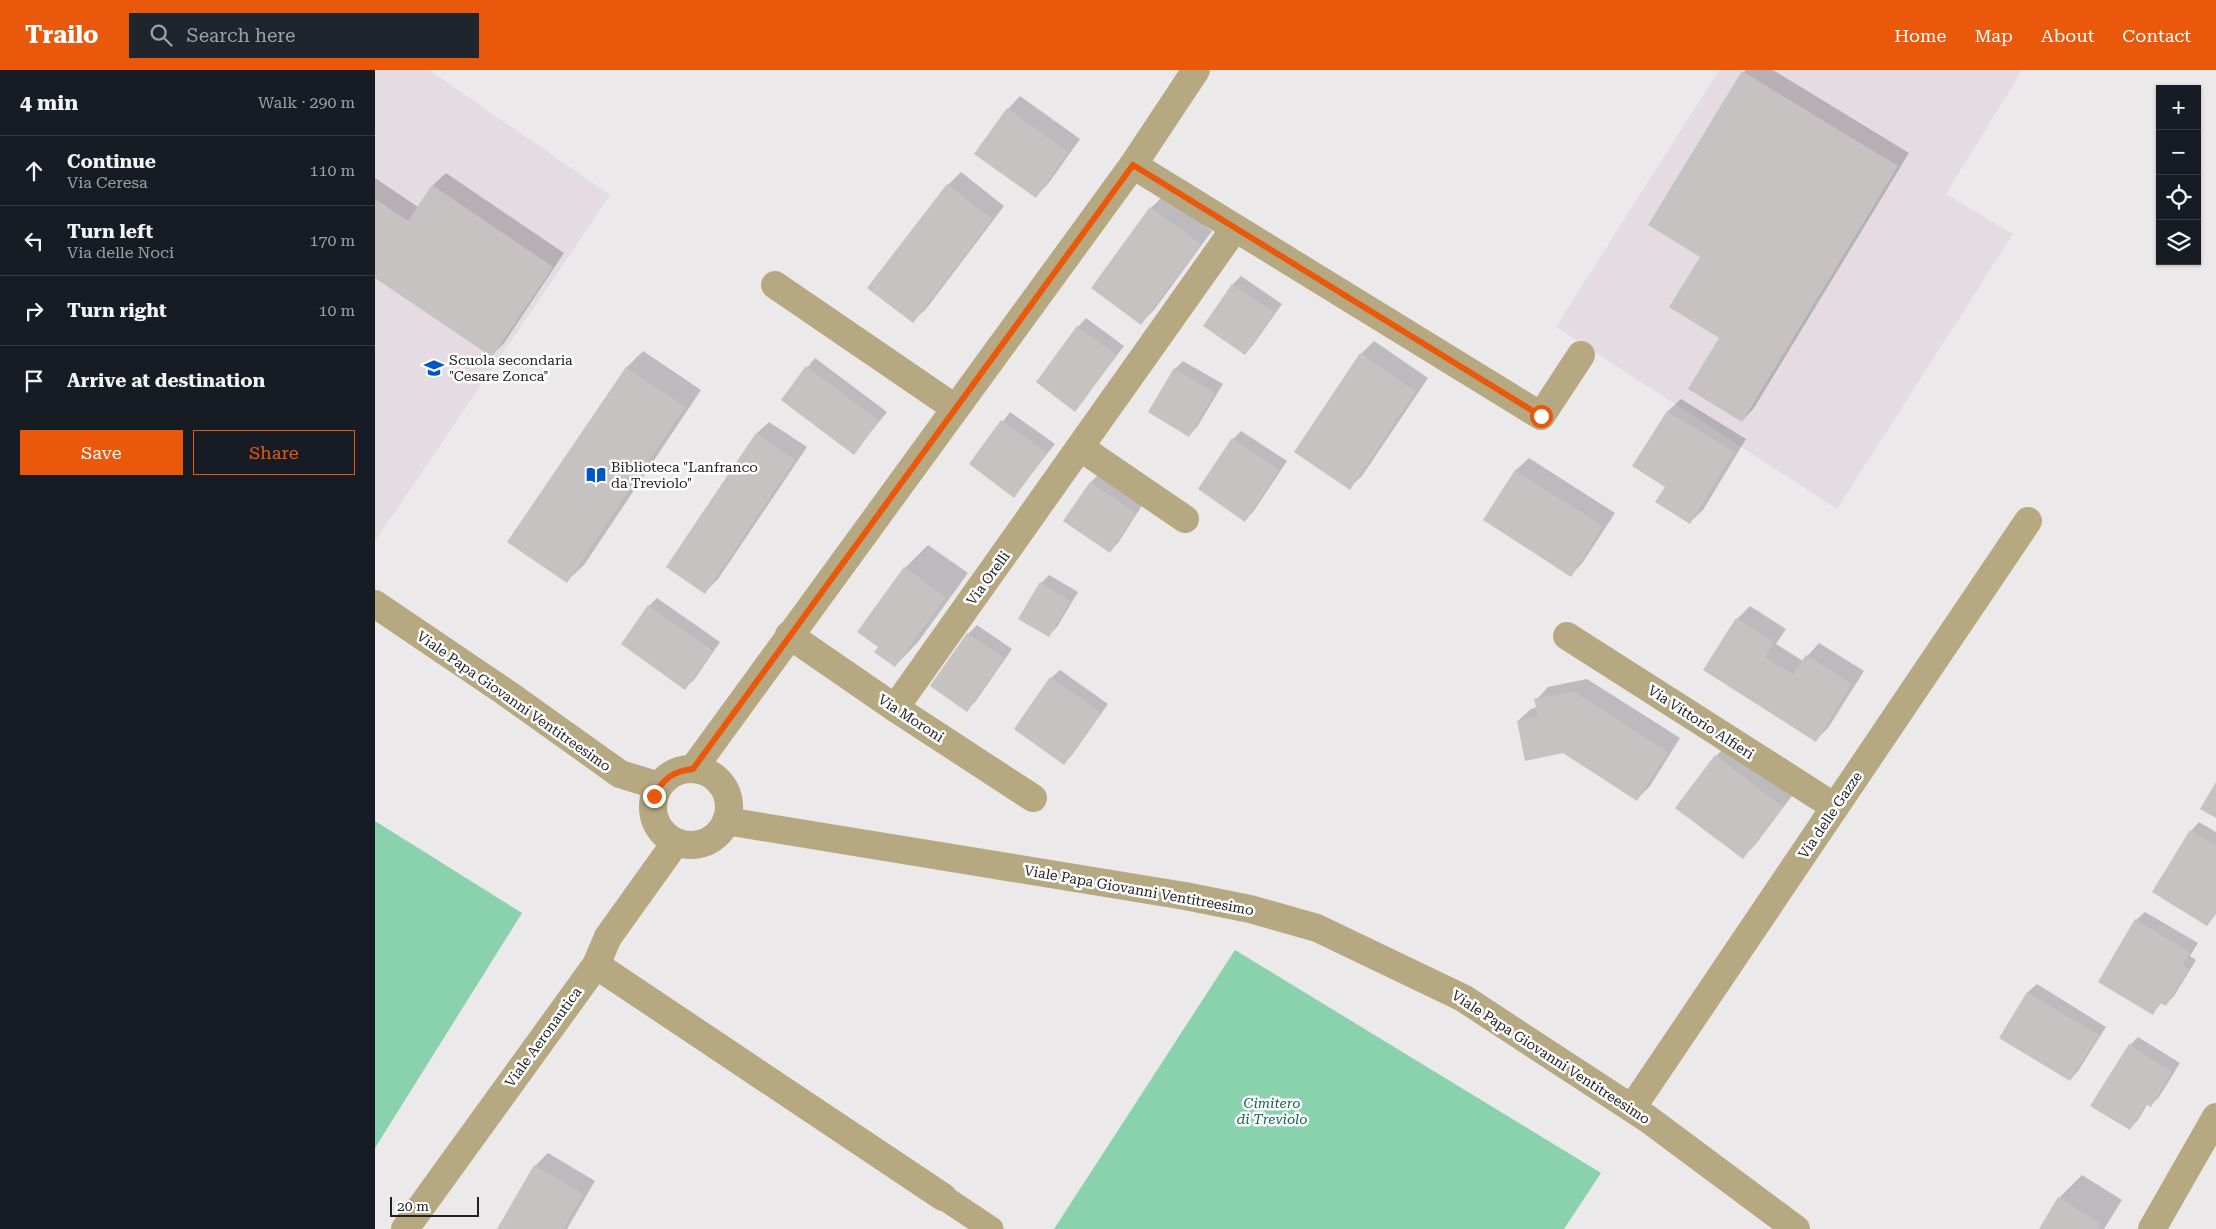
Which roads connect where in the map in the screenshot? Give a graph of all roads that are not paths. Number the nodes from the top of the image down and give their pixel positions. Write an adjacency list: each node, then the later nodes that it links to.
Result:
1 (1196, 70): 2 (street)
2 (1133, 165): 3 (street); 6 (street)
3 (1235, 228): 5 (street); 7 (street, Via Orelli)
4 (775, 285): 6 (street)
5 (1581, 355)
6 (955, 408): 11 (street)
7 (1081, 448): 8 (street); 13 (street, Via Orelli)
8 (1185, 520)
9 (2027, 521): 17 (street, Via delle Gazze)
10 (375, 604): 15 (street, Viale Papa Giovanni Ventitreesimo)
11 (789, 635): 13 (street, Via Moroni); 14 (street)
12 (1567, 636): 17 (street, Via Vittorio Alfieri)
13 (895, 708): 16 (street, Via Moroni)
14 (693, 769): 15 (street); 18 (street)
15 (659, 786): 19 (street)
16 (1033, 798)
17 (1835, 807): 21 (street, Via delle Gazze)
18 (726, 821): 19 (street); 21 (street, Viale Papa Giovanni Ventitreesimo)
19 (676, 842): 20 (street, Viale Aeronautica)
20 (596, 965): 23 (street); 24 (street, Viale Aeronautica)
21 (1632, 1108): 26 (street, Viale Papa Giovanni Ventitreesimo)
22 (2216, 1117): 27 (street)
23 (943, 1197): 25 (street)
24 (405, 1229)
25 (991, 1229)
26 (1796, 1229)
27 (2152, 1229)

